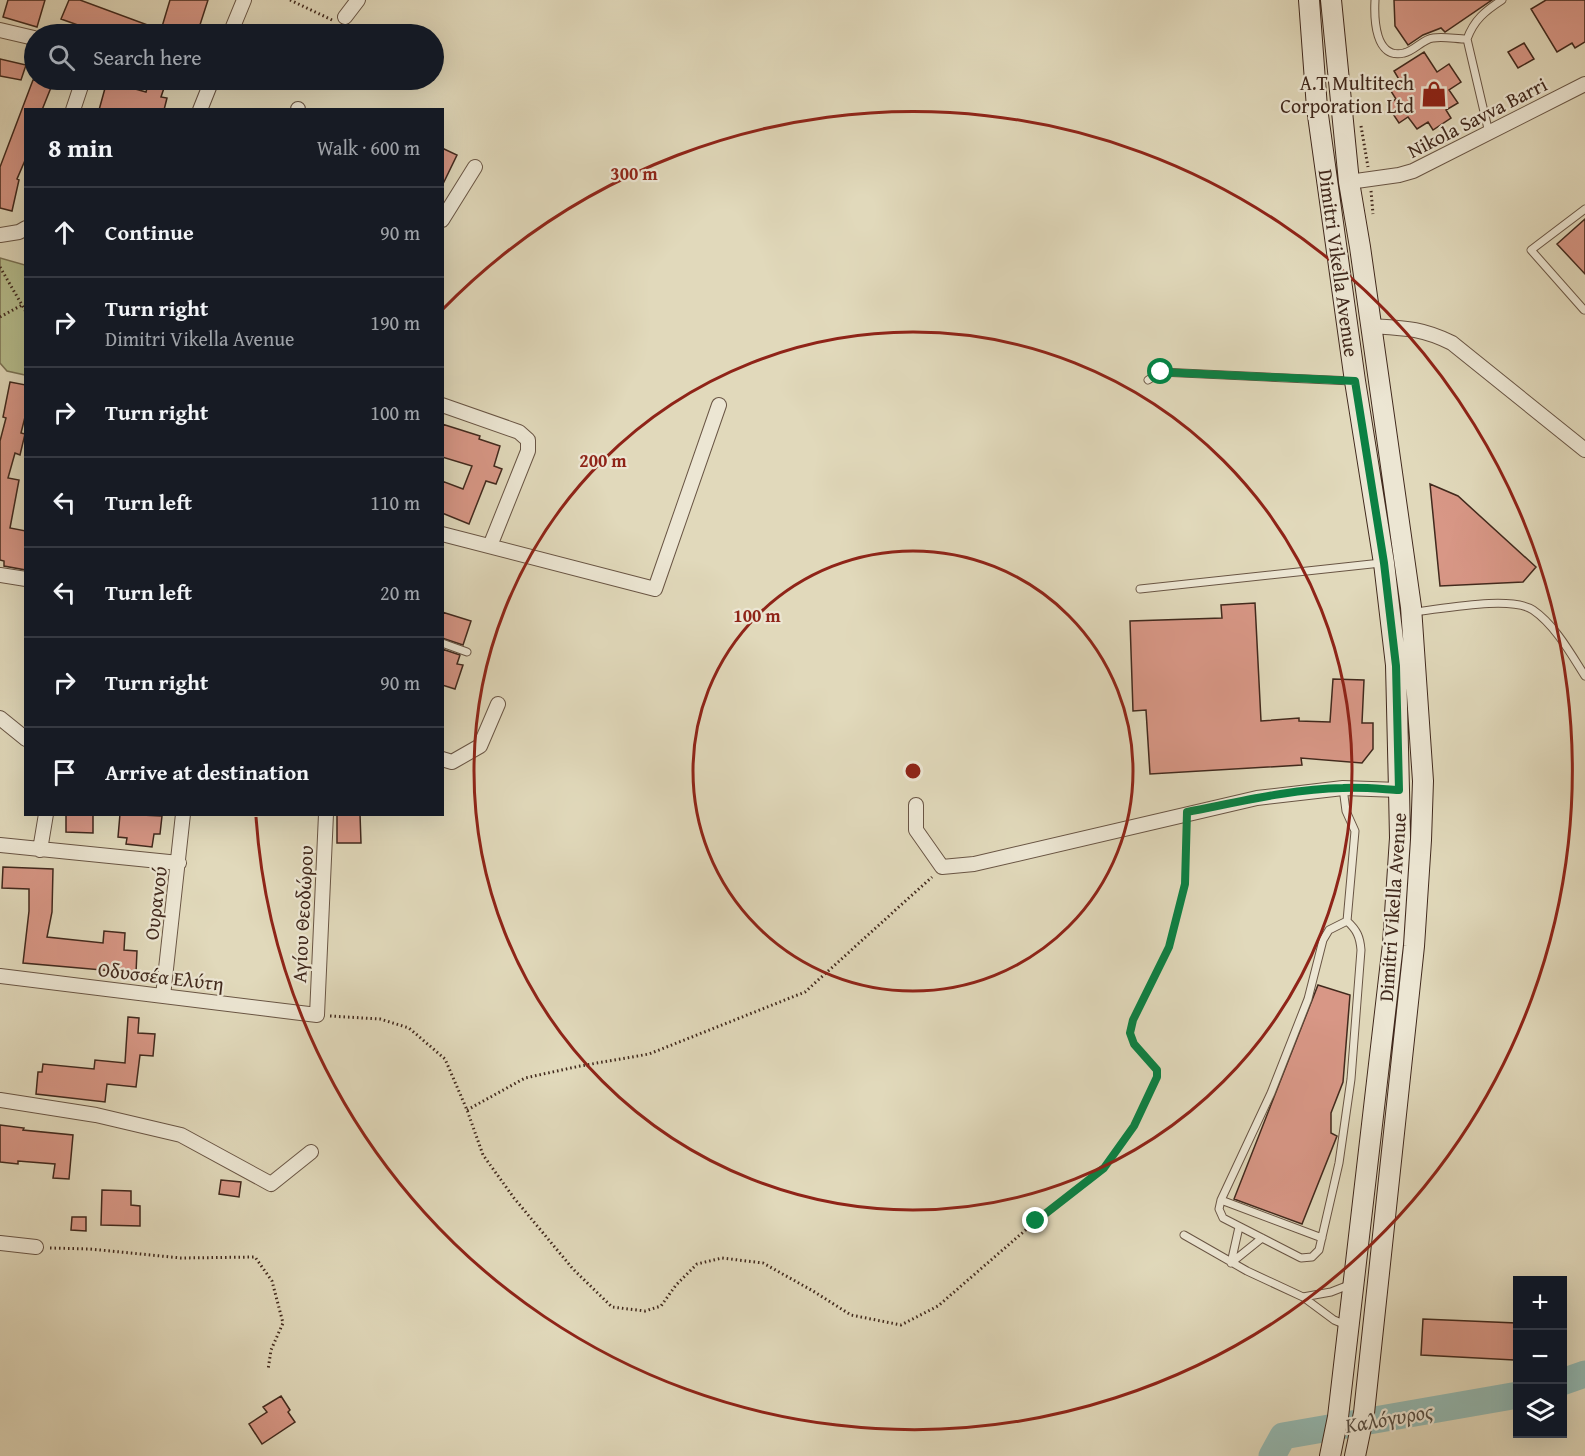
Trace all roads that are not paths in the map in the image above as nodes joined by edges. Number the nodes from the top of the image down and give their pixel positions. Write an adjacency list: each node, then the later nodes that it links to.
1 (244, 0): 8 (street)
2 (358, 0): 7 (street)
3 (1309, 0): 27 (main road, Dimitri Vikella Avenue)
4 (1331, 0): 19 (main road, Dimitri Vikella Avenue)
5 (1375, 0): 11 (lane)
6 (1502, 0): 11 (lane)
7 (345, 17)
8 (234, 24)
9 (0, 30): 10 (street)
10 (24, 36)
11 (1467, 39): 17 (lane)
12 (1585, 84): 17 (street, Nikola Savva Barri)
13 (79, 90): 15 (street)
14 (208, 90): 16 (street)
15 (74, 108)
16 (201, 108)
17 (1489, 133): 19 (street, Nikola Savva Barri)
18 (475, 167): 21 (street)
19 (1349, 182): 25 (main road, Dimitri Vikella Avenue)
20 (1585, 209): 24 (lane)
21 (444, 217)
22 (24, 229): 23 (street)
23 (0, 235)
24 (1584, 310)
25 (1371, 326): 30 (street); 37 (main road, Dimitri Vikella Avenue)
26 (1148, 380): 27 (lane)
27 (1355, 381): 33 (main road, Dimitri Vikella Avenue)
28 (719, 405): 32 (street)
29 (444, 406): 32 (street)
30 (1585, 450)
31 (444, 534): 32 (street)
32 (490, 546)
33 (1384, 563): 36 (lane); 46 (main road, Dimitri Vikella Avenue)
34 (0, 575): 35 (street)
35 (24, 579)
36 (1140, 589)
37 (1412, 612): 40 (lane); 72 (main road, Dimitri Vikella Avenue)
38 (444, 644): 39 (lane)
39 (467, 652)
40 (1585, 676)
41 (498, 704): 44 (street)
42 (0, 718): 43 (street)
43 (24, 738)
44 (444, 760)
45 (1343, 788): 46 (street); 47 (street); 54 (lane)
46 (1399, 790): 68 (main road, Dimitri Vikella Avenue)
47 (916, 805)
48 (46, 816): 52 (street)
49 (183, 816): 53 (street, Ουρανού)
50 (326, 816): 57 (street, Αγίου Θεοδώρου)
51 (0, 845): 52 (street)
52 (40, 850): 53 (street)
53 (180, 863): 56 (street, Ουρανού)
54 (1347, 921): 60 (lane); 64 (lane)
55 (0, 976): 56 (street, Οδυσσέα Ελύτη)
56 (163, 996): 57 (street, Οδυσσέα Ελύτη)
57 (317, 1015)
58 (0, 1100): 59 (street)
59 (311, 1152)
60 (1221, 1200): 61 (lane); 64 (lane)
61 (1239, 1227): 63 (lane); 67 (lane)
62 (1184, 1235): 67 (lane)
63 (1262, 1238): 64 (lane); 67 (lane)
64 (1322, 1238)
65 (0, 1244): 66 (street)
66 (36, 1247)
67 (1231, 1263): 69 (lane)
68 (1353, 1283): 69 (lane); 70 (main road, Dimitri Vikella Avenue)
69 (1303, 1297): 70 (lane)
70 (1348, 1326): 71 (main road, Dimitri Vikella Avenue)
71 (1330, 1456)
72 (1355, 1456)

